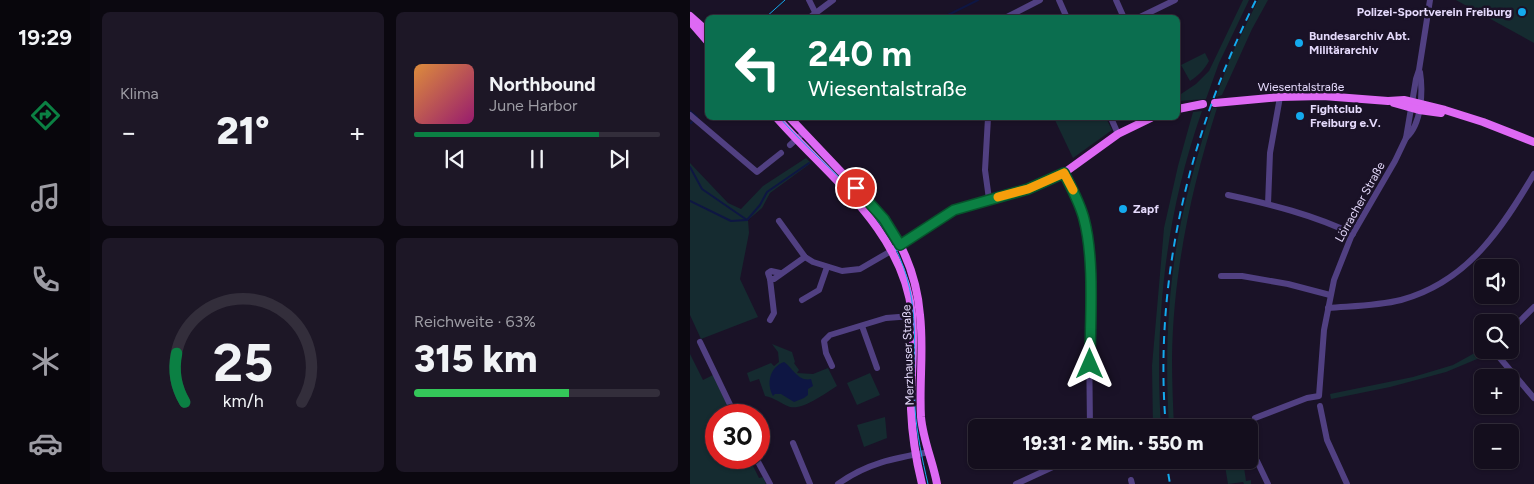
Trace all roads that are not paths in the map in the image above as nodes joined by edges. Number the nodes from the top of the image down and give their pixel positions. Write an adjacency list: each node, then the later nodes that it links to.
1 (809, 0): 8 (street)
2 (832, 0): 8 (street)
3 (1040, 0): 10 (street)
4 (1059, 0): 11 (street)
5 (1116, 0): 12 (street)
6 (1175, 0): 13 (street)
7 (1430, 0): 21 (street, Lörracher Straße)
8 (815, 12): 9 (street)
9 (812, 15)
10 (1011, 15)
11 (1066, 15)
12 (1123, 15)
13 (1144, 15)
14 (690, 16): 16 (main road)
15 (690, 22): 17 (main road)
16 (705, 29)
17 (705, 39)
18 (1280, 97): 19 (main road, Wiesentalstraße); 21 (main road, Wiesentalstraße); 40 (street)
19 (1215, 103)
20 (1203, 104): 22 (main road)
21 (1415, 106): 33 (main road, Wiesentalstraße); 42 (street, Lörracher Straße)
22 (1180, 109)
23 (690, 115): 35 (street)
24 (778, 120): 31 (main road, Merzhauser Straße)
25 (792, 120): 29 (main road, Merzhauser Straße)
26 (988, 120): 39 (street)
27 (1112, 120): 30 (street)
28 (1147, 120): 30 (main road)
29 (797, 124): 31 (main road); 32 (main road, Merzhauser Straße)
30 (1118, 134): 36 (main road)
31 (798, 138): 32 (main road); 34 (street); 43 (main road, Merzhauser Straße)
32 (812, 140): 43 (main road, Merzhauser Straße)
33 (1534, 142)
34 (790, 145)
35 (781, 153)
36 (1064, 173): 39 (main road); 63 (street)
37 (1534, 174): 50 (street)
38 (1228, 195): 40 (street)
39 (989, 199): 43 (main road)
40 (1268, 204): 42 (street)
41 (779, 221): 44 (street)
42 (1353, 234): 47 (street, Lörracher Straße)
43 (896, 247): 45 (street); 51 (main road, Merzhauser Straße); 65 (main road, Merzhauser Straße)
44 (805, 257): 45 (street); 52 (street)
45 (827, 267): 48 (street)
46 (1221, 276): 47 (street)
47 (1330, 295): 50 (street, Lörracher Straße)
48 (802, 300)
49 (1534, 307): 53 (street)
50 (1328, 308): 62 (street, Lörracher Straße)
51 (912, 316): 54 (street, Merzhauser Straße); 66 (main road, Merzhauser Straße)
52 (770, 320)
53 (1519, 322)
54 (862, 326): 57 (street, Merzhauser Straße); 58 (street)
55 (700, 342): 60 (street)
56 (1501, 359): 59 (street)
57 (832, 366)
58 (877, 368)
59 (1534, 398)
60 (730, 404)
61 (1320, 406): 77 (street)
62 (1255, 418)
63 (1090, 419)
64 (793, 443): 71 (street)
65 (929, 452): 66 (street); 74 (main road, Merzhauser Straße)
66 (916, 454): 72 (street); 73 (main road, Merzhauser Straße)
67 (1258, 463): 76 (street)
68 (762, 469): 70 (street)
69 (1048, 469): 75 (street)
70 (770, 484)
71 (810, 484)
72 (838, 484)
73 (922, 484)
74 (937, 484)
75 (1016, 484)
76 (1268, 484)
77 (1347, 484)

